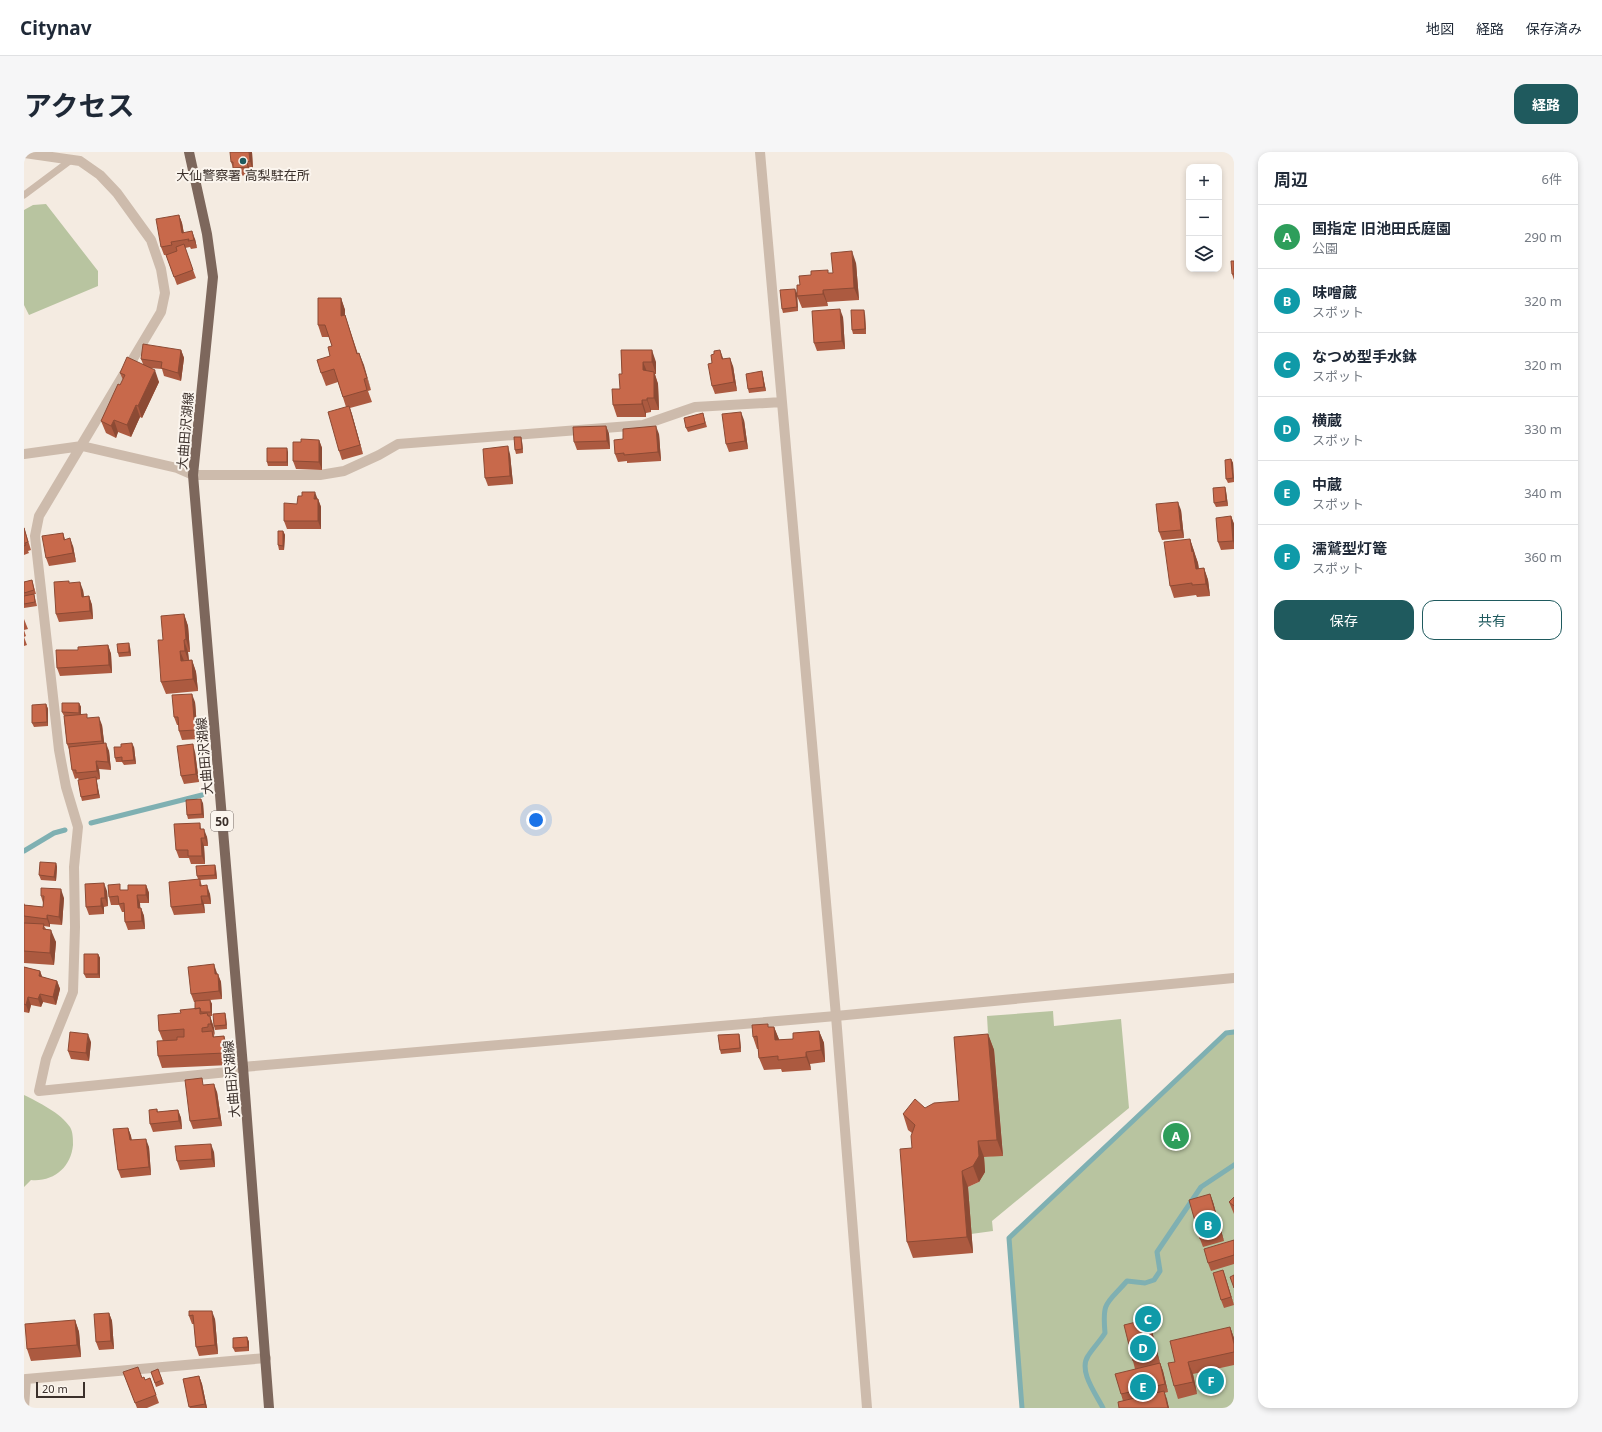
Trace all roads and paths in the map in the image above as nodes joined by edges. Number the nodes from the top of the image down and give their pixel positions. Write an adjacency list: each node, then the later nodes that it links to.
1 (189, 152): 9 (main road, 大曲田沢湖線 / 50)
2 (760, 152): 6 (street)
3 (24, 153): 4 (street)
4 (71, 160): 5 (lane); 7 (street)
5 (24, 195)
6 (782, 402): 9 (street); 11 (street)
7 (82, 446): 8 (street); 9 (street); 12 (street)
8 (24, 454)
9 (193, 475): 12 (main road, 大曲田沢湖線 / 50)
10 (1234, 978): 11 (street)
11 (836, 1016): 12 (street); 16 (street)
12 (243, 1067): 13 (main road, 大曲田沢湖線 / 50)
13 (266, 1358): 14 (street); 15 (main road, 大曲田沢湖線 / 50)
14 (24, 1408)
15 (269, 1408)
16 (867, 1408)

